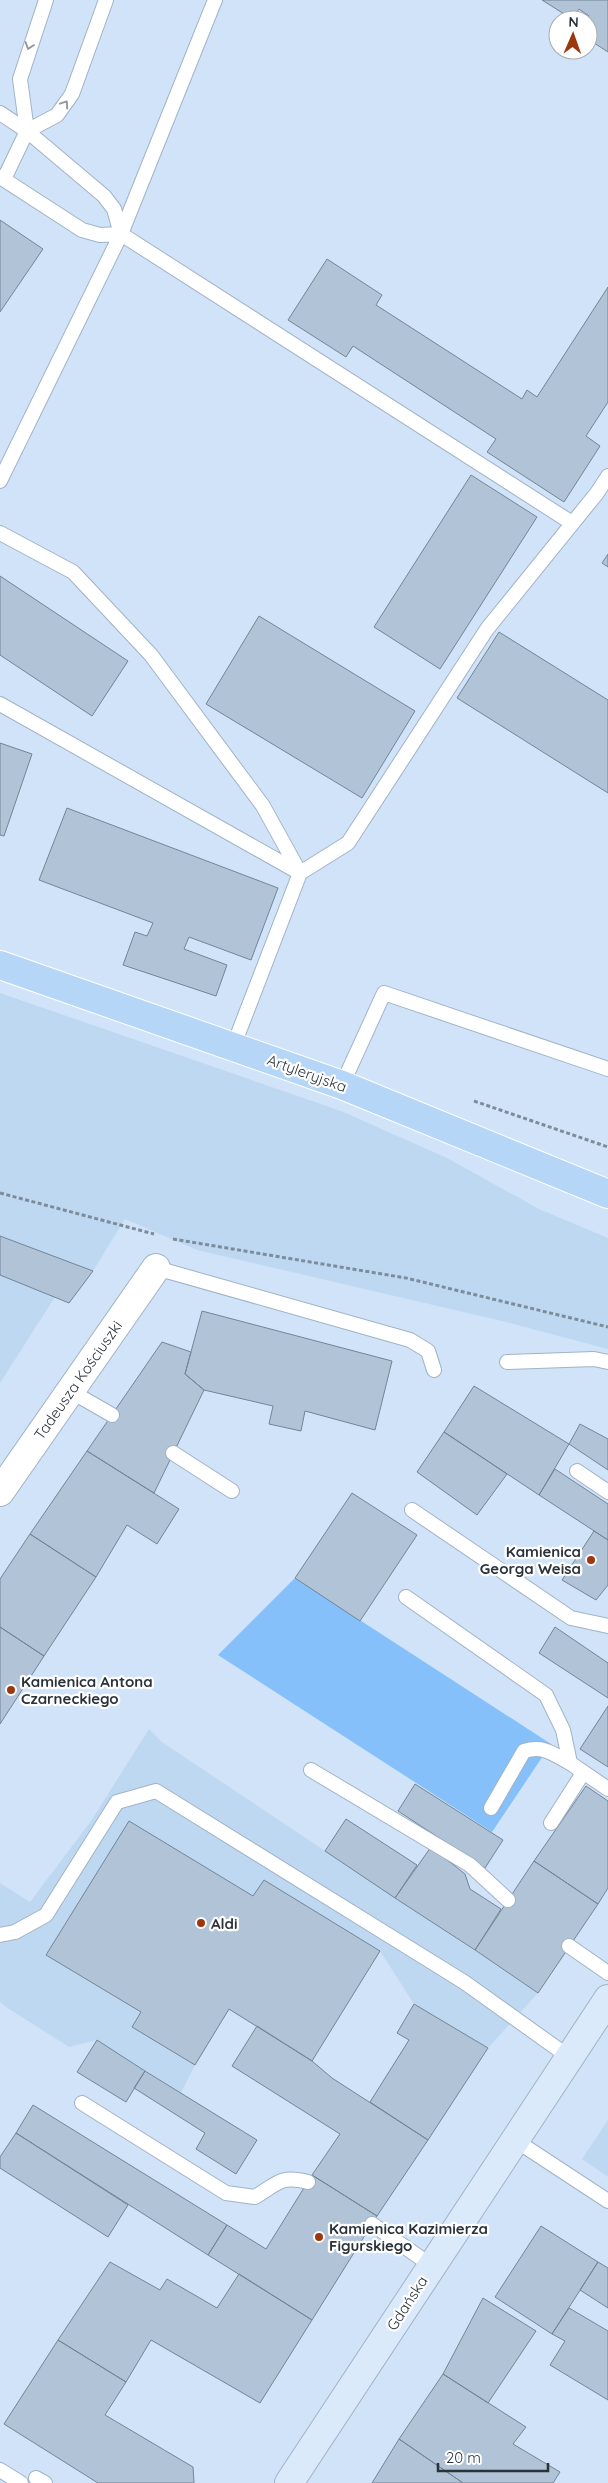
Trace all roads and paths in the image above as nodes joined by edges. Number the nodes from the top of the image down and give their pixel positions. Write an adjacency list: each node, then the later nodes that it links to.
1 (46, 0): 5 (lane, one-way to 5)
2 (106, 0): 5 (lane, one-way to 2)
3 (215, 0): 7 (lane)
4 (0, 113): 5 (lane)
5 (26, 131): 6 (lane); 7 (lane)
6 (2, 178): 7 (lane)
7 (121, 234): 9 (lane); 10 (lane)
8 (608, 476): 10 (lane)
9 (0, 481)
10 (572, 523): 13 (lane)
11 (0, 533): 13 (lane)
12 (0, 704): 13 (lane)
13 (300, 873): 15 (lane)
14 (0, 965): 15 (main road, Artyleryjska)
15 (233, 1047): 17 (main road, Artyleryjska)
16 (608, 1068): 17 (lane)
17 (342, 1085): 19 (main road, Artyleryjska)
18 (0, 1193): 20 (path)
19 (608, 1194)
20 (169, 1238): 21 (path); 22 (path)
21 (156, 1268): 25 (lane); 26 (street, Tadeusza Kościuszki)
22 (608, 1327)
23 (507, 1362): 24 (lane)
24 (608, 1362)
25 (434, 1370)
26 (72, 1392): 27 (lane); 31 (street, Tadeusza Kościuszki)
27 (112, 1415)
28 (173, 1453): 30 (lane)
29 (577, 1471): 32 (lane)
30 (232, 1491)
31 (0, 1492)
32 (608, 1492)
33 (412, 1510): 35 (lane)
34 (406, 1597): 36 (lane)
35 (608, 1626)
36 (570, 1763): 38 (lane); 40 (lane)
37 (312, 1770): 42 (lane)
38 (584, 1773): 39 (lane); 41 (lane)
39 (608, 1790)
40 (490, 1808)
41 (551, 1823)
42 (508, 1900)
43 (0, 1935): 47 (lane)
44 (569, 1946): 45 (lane)
45 (608, 1973)
46 (608, 1999): 47 (street, Gdańska)
47 (569, 2057): 49 (street, Gdańska)
48 (82, 2103): 50 (lane)
49 (515, 2140): 51 (lane); 53 (street, Gdańska)
50 (308, 2182)
51 (608, 2201)
52 (372, 2224): 53 (lane)
53 (432, 2266): 56 (street, Gdańska)
54 (0, 2470): 55 (lane)
55 (21, 2483)
56 (289, 2483)

